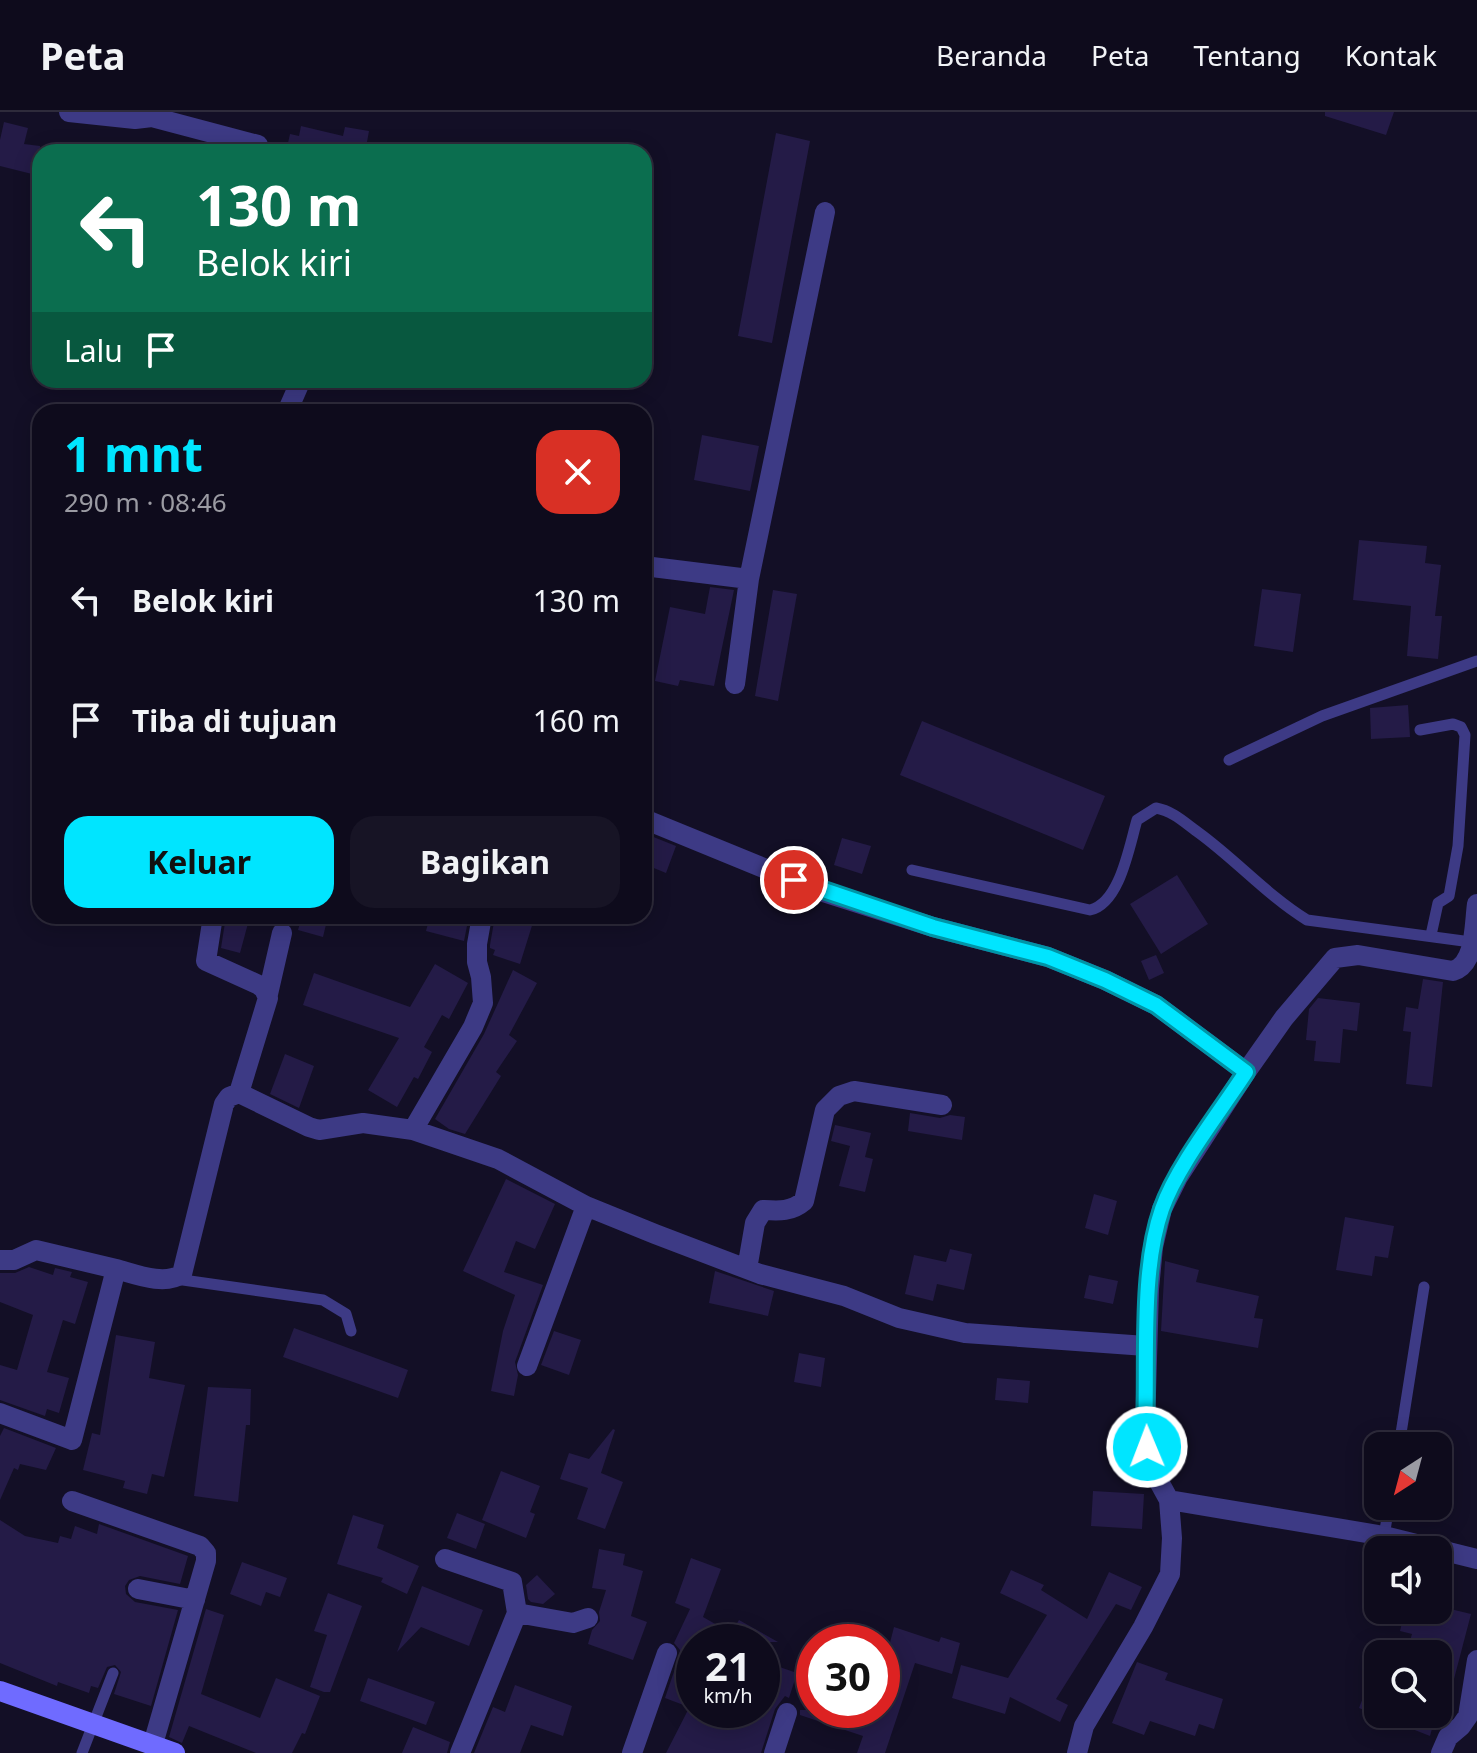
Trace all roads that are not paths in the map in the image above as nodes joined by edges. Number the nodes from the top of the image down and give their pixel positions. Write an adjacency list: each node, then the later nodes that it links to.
1 (69, 112): 2 (street)
2 (152, 114): 3 (street)
3 (255, 144)
4 (825, 212): 6 (street)
5 (652, 567): 6 (street)
6 (749, 579): 8 (street)
7 (1477, 661): 10 (lane)
8 (735, 684)
9 (1420, 730): 17 (lane)
10 (1229, 760)
11 (652, 822): 20 (street)
12 (912, 870): 17 (lane)
13 (1477, 904): 18 (street)
14 (212, 924): 19 (street)
15 (481, 924): 23 (street)
16 (282, 933): 19 (street)
17 (1431, 935): 18 (lane)
18 (1471, 942): 20 (street)
19 (268, 994): 21 (street)
20 (1246, 1072): 31 (street)
21 (239, 1093): 23 (street); 28 (street)
22 (942, 1105): 27 (street)
23 (413, 1130): 24 (street)
24 (586, 1206): 27 (street); 32 (street)
25 (0, 1260): 26 (street)
26 (116, 1269): 28 (street); 33 (street)
27 (747, 1269): 31 (street)
28 (175, 1279): 30 (lane)
29 (1424, 1287): 34 (lane)
30 (351, 1331)
31 (1146, 1346): 35 (street)
32 (527, 1366)
33 (0, 1413)
34 (1401, 1432)
35 (1169, 1500): 38 (street); 58 (street)
36 (72, 1501): 43 (street)
37 (1387, 1520): 38 (lane)
38 (1384, 1536)
39 (1452, 1553): 41 (street)
40 (445, 1559): 44 (street)
41 (1477, 1559)
42 (138, 1589): 43 (street)
43 (195, 1600): 52 (street)
44 (517, 1613): 45 (street); 55 (street)
45 (588, 1618)
46 (667, 1653): 56 (street)
47 (1477, 1660): 59 (street)
48 (113, 1673): 51 (lane)
49 (0, 1691): 51 (street)
50 (787, 1713): 57 (street)
51 (94, 1724): 52 (street); 53 (lane)
52 (153, 1744): 54 (street)
53 (82, 1753)
54 (175, 1753)
55 (460, 1753)
56 (632, 1753)
57 (774, 1753)
58 (1077, 1753)
59 (1441, 1753)

